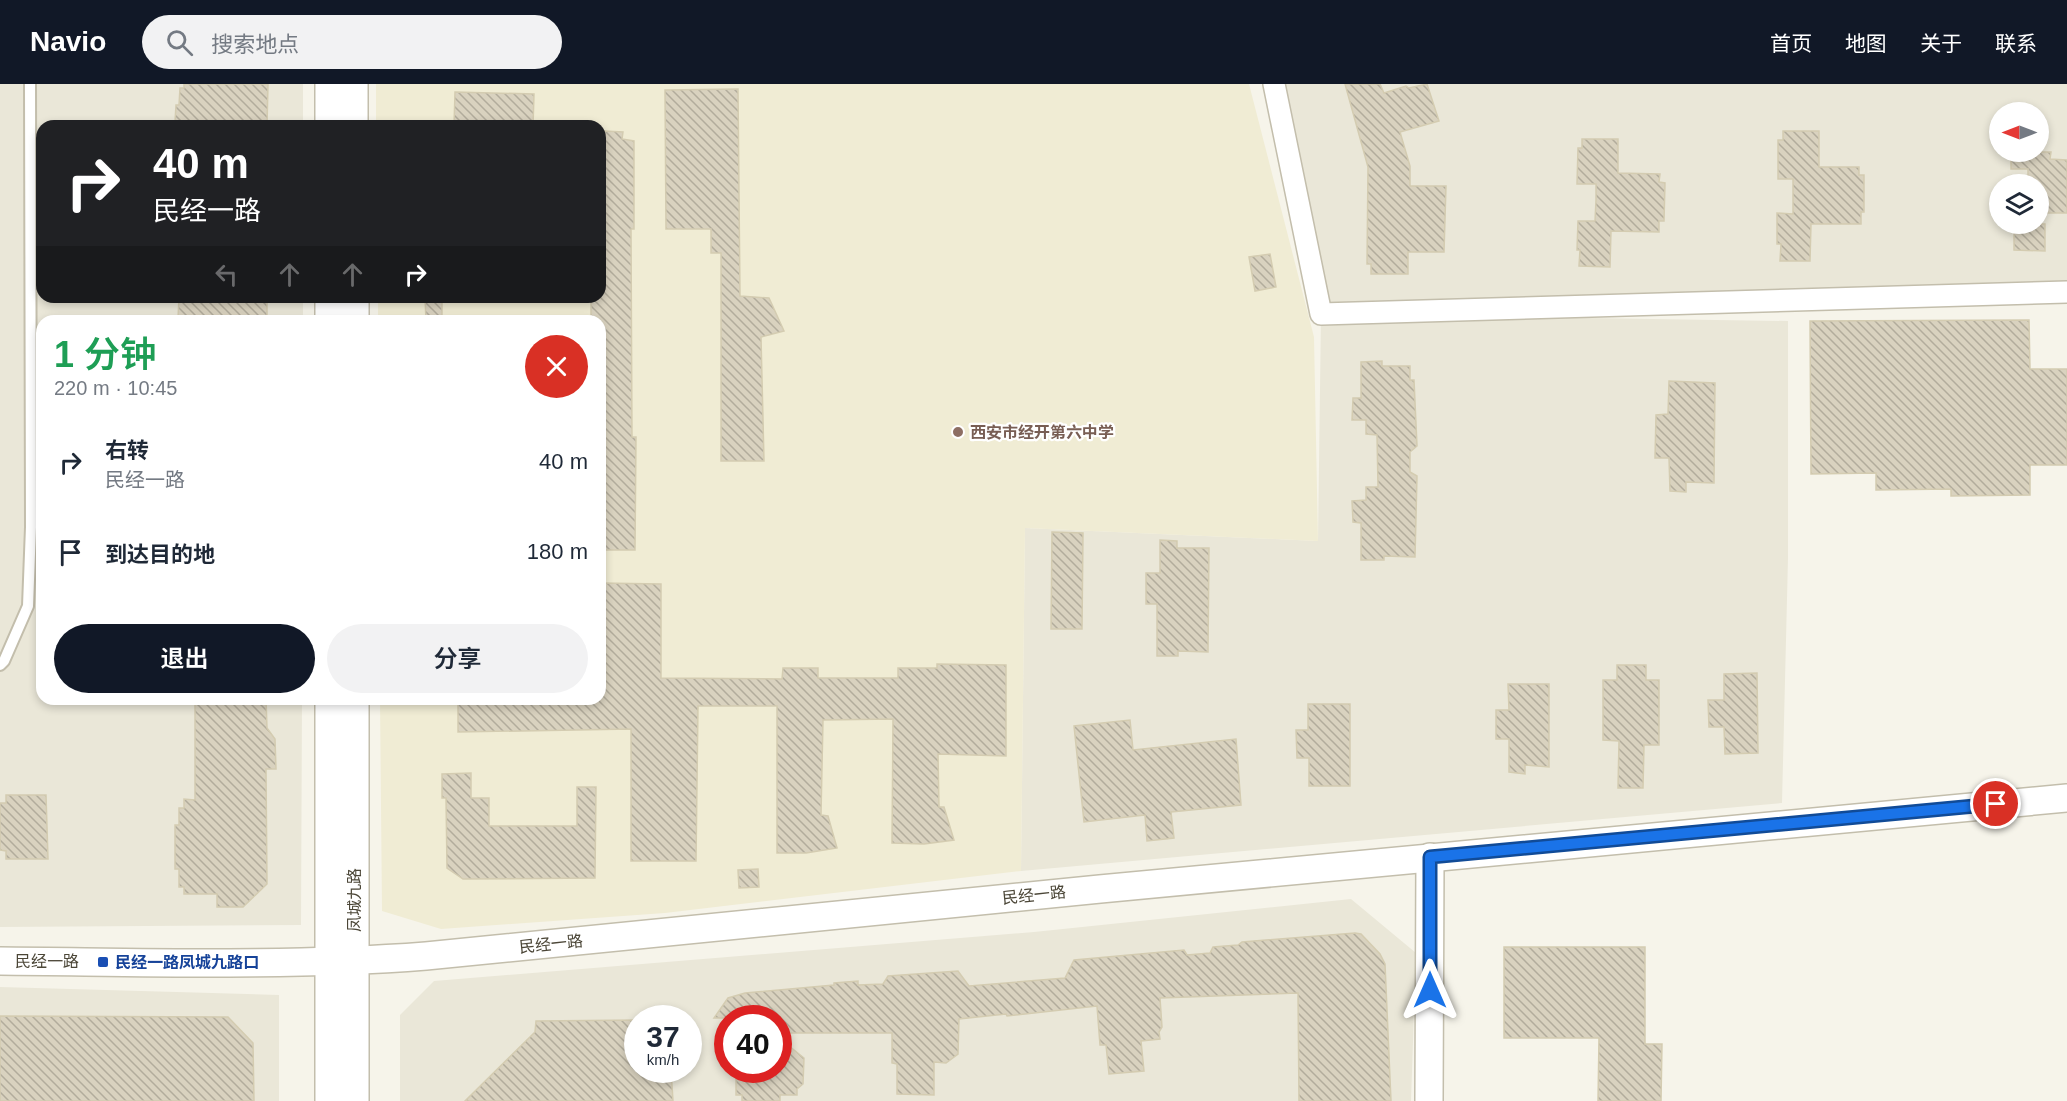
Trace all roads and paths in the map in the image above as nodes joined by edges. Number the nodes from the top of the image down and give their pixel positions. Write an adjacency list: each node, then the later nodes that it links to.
1 (30, 84): 8 (lane)
2 (328, 84): 5 (street)
3 (354, 84): 6 (street)
4 (1274, 84): 7 (street)
5 (329, 120)
6 (354, 120)
7 (2067, 292)
8 (0, 664)
9 (329, 705): 14 (street, 凤城九路)
10 (355, 705): 14 (street, 凤城九路)
11 (2067, 798): 12 (street, 民经一路)
12 (1430, 857): 14 (street, 民经一路); 17 (street)
13 (0, 961): 14 (street, 民经一路)
14 (342, 962): 15 (street, 凤城九路); 16 (street, 凤城九路)
15 (330, 1101)
16 (355, 1101)
17 (1429, 1101)

